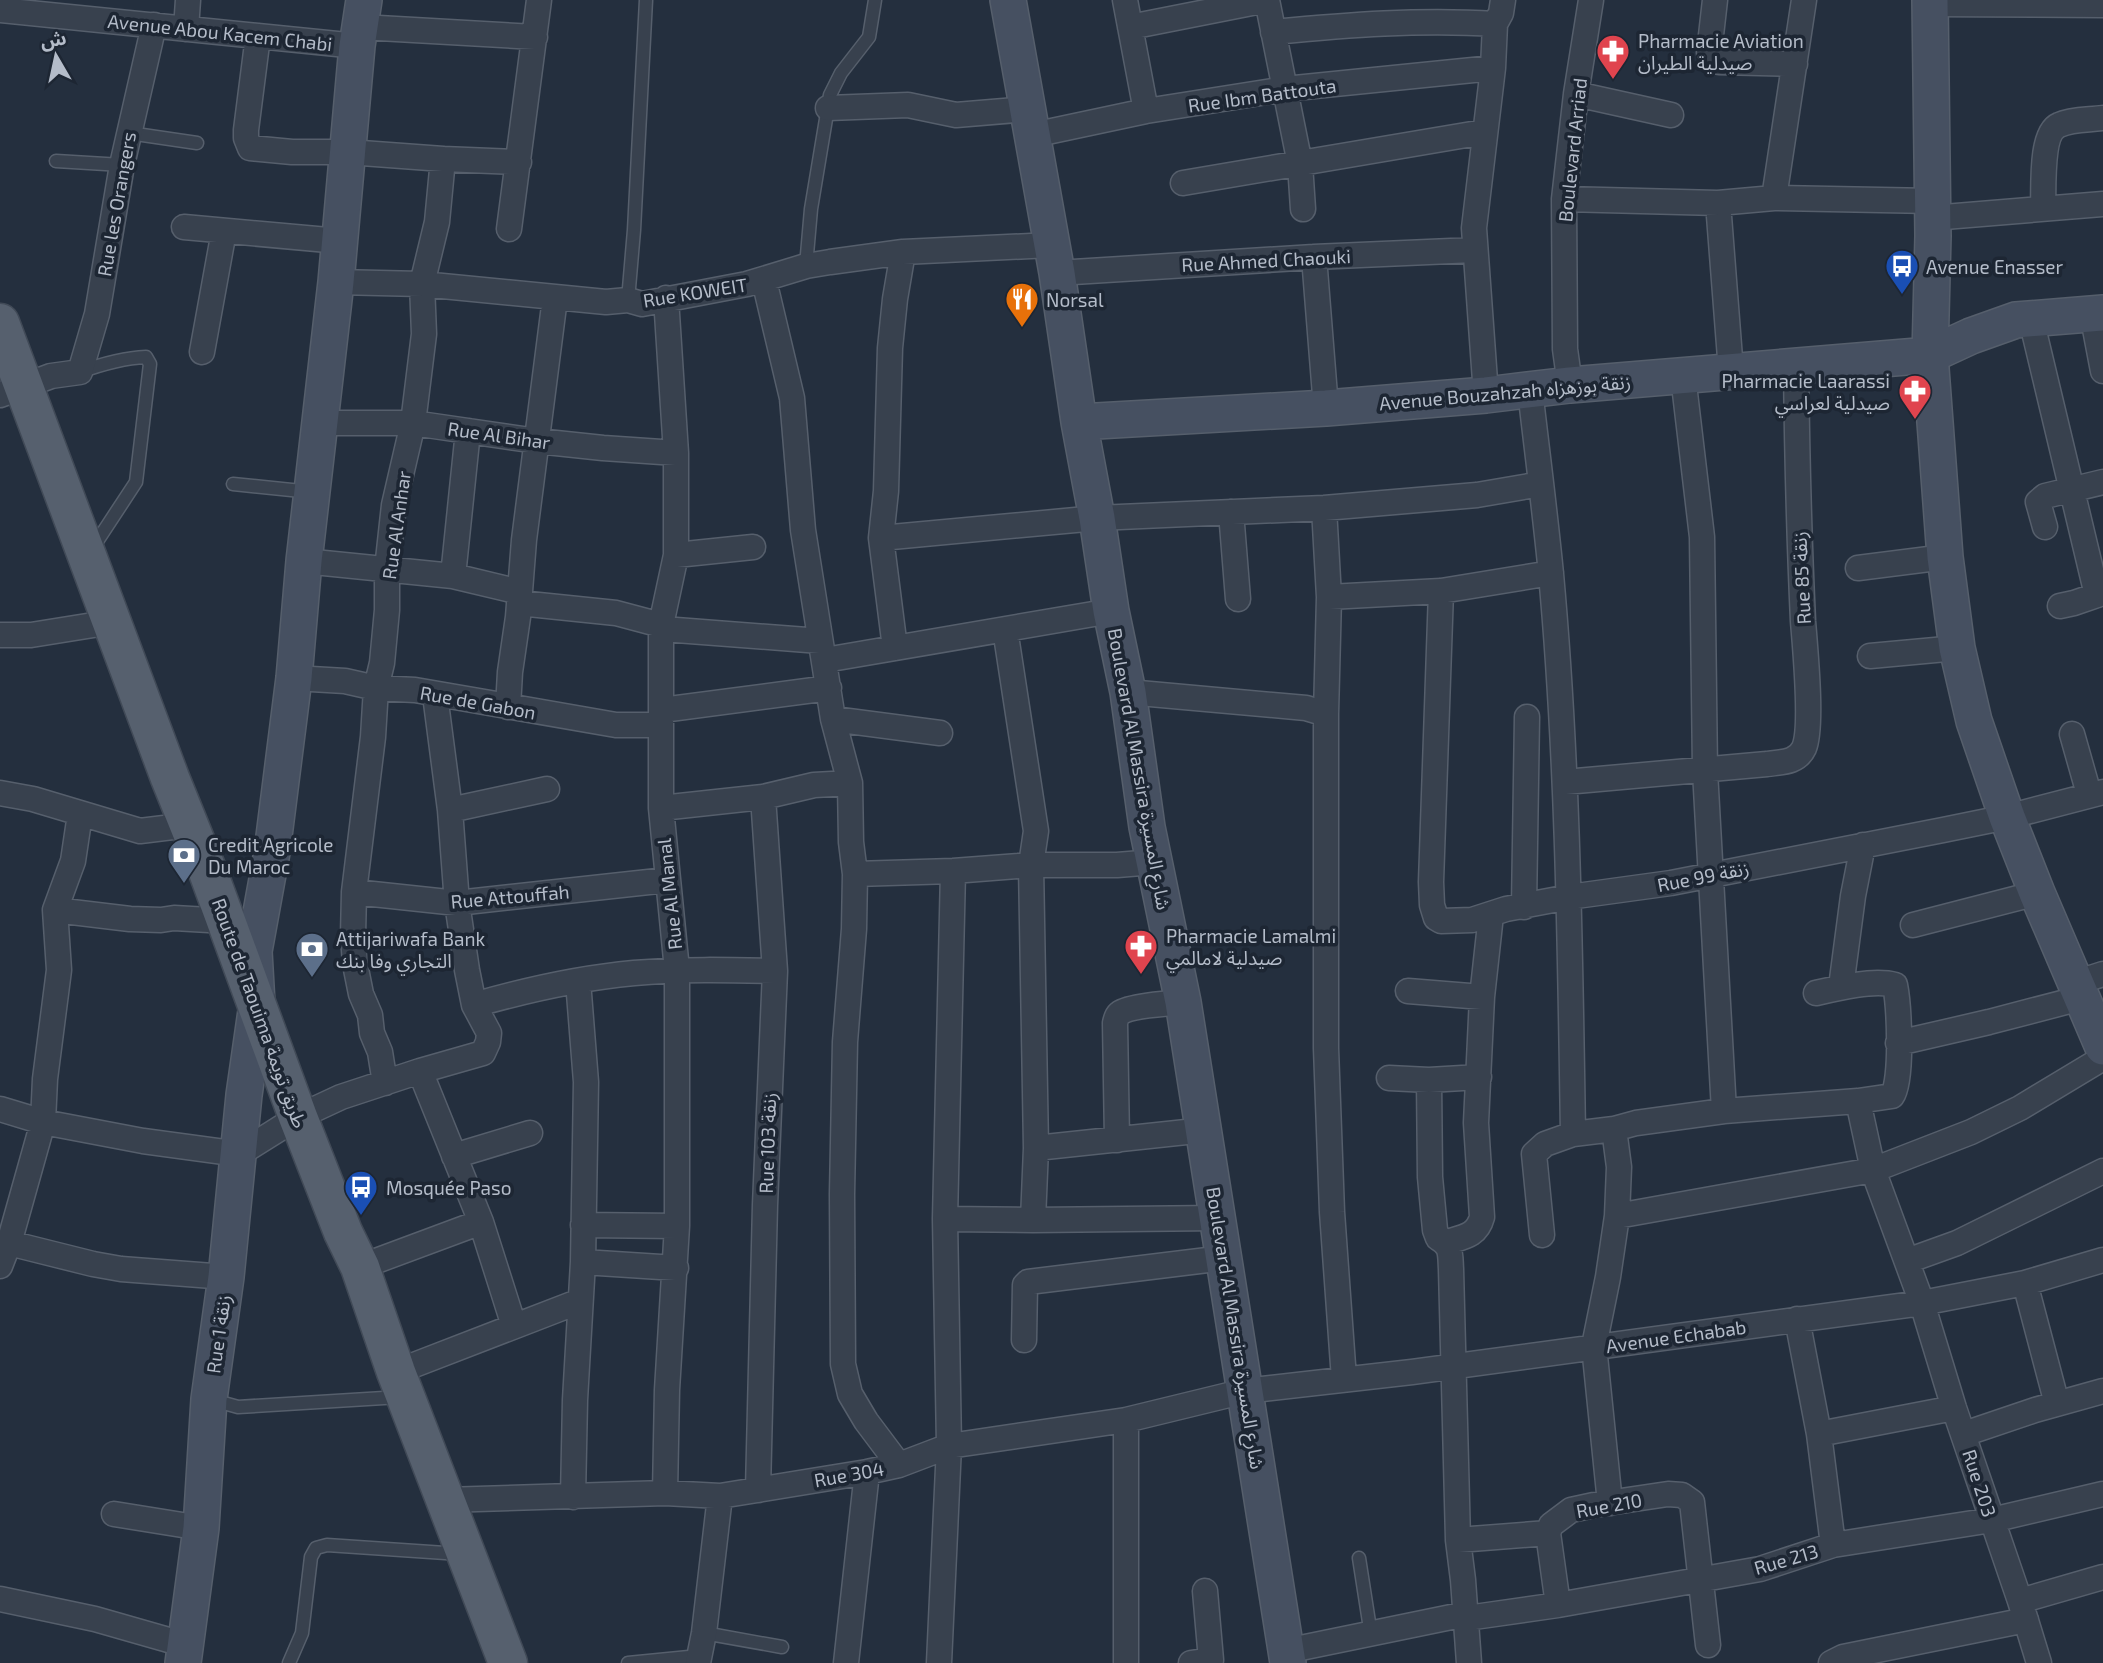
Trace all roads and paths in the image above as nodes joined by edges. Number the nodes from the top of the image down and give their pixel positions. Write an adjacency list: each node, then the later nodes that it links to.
1 (188, 0): 21 (street)
2 (539, 0): 24 (street)
3 (646, 0): 65 (lane)
4 (875, 0): 29 (lane)
5 (1008, 0): 33 (street, Boulevard Al Massira شارع المسيرة)
6 (1125, 0): 20 (street)
7 (1267, 0): 20 (street); 22 (street)
8 (1503, 0): 18 (street)
9 (1588, 0): 28 (street, Boulevard Arriad)
10 (1715, 0): 25 (street)
11 (1804, 0): 25 (street)
12 (1930, 2): 13 (street); 50 (street)
13 (2043, 2): 14 (street)
14 (2103, 5)
15 (0, 10): 19 (street, Avenue Abou Kacem Chabi)
16 (1409, 11): 18 (street); 22 (street)
17 (361, 24): 23 (street, Avenue Abou Kacem Chabi); 24 (street, Avenue Abou Kacem Chabi); 37 (street, Rue 1 زنقة)
18 (1495, 24): 26 (street)
19 (154, 25): 21 (street, Avenue Abou Kacem Chabi); 35 (street, Rue les Orangers)
20 (1130, 27): 30 (street)
21 (186, 29): 23 (street, Avenue Abou Kacem Chabi)
22 (1273, 32): 27 (street)
23 (258, 36): 37 (street)
24 (535, 37): 40 (street)
25 (1795, 64): 44 (street)
26 (1493, 68): 27 (street, Rue Ibm Battouta); 34 (street)
27 (1285, 89): 30 (street, Rue Ibm Battouta); 41 (street)
28 (1576, 94): 31 (street); 45 (street, Boulevard Arriad)
29 (828, 108): 33 (street, Rue Ibm Battouta); 59 (lane)
30 (1146, 111): 33 (street, Rue Ibm Battouta)
31 (1671, 116)
32 (2103, 118): 48 (street)
33 (1030, 122): 58 (street, Boulevard Al Massira شارع المسيرة)
34 (1484, 132): 41 (street); 55 (street)
35 (129, 133): 36 (lane); 42 (street, Rue les Orangers)
36 (197, 143)
37 (348, 152): 38 (street); 54 (street, Rue 1 زنقة)
38 (443, 159): 40 (street); 62 (street, Rue Al Anhar)
39 (56, 161): 42 (lane)
40 (519, 162): 52 (street)
41 (1300, 164): 43 (street); 49 (street)
42 (122, 165): 74 (street, Rue les Orangers)
43 (1183, 183)
44 (1774, 198): 46 (street); 50 (street)
45 (1564, 199): 46 (street); 76 (street, Boulevard Arriad)
46 (1718, 203): 72 (street)
47 (2103, 204): 48 (street)
48 (2043, 208): 50 (street)
49 (1303, 209)
50 (1932, 209): 70 (street)
51 (184, 227): 53 (street)
52 (509, 229)
53 (224, 231): 54 (street); 69 (street)
54 (338, 241): 61 (street, Rue 1 زنقة)
55 (1475, 250): 57 (street, Rue Ahmed Chaouki); 78 (street)
56 (902, 252): 58 (street, Rue KOWEIT); 59 (street, Rue KOWEIT); 96 (street)
57 (1314, 257): 58 (street, Rue Ahmed Chaouki); 80 (street)
58 (1054, 259): 81 (street, Boulevard Al Massira شارع المسيرة)
59 (806, 266): 60 (street, Rue KOWEIT)
60 (764, 280): 64 (street, Rue KOWEIT); 119 (street)
61 (336, 282): 62 (street, Rue KOWEIT); 82 (street, Rue 1 زنقة)
62 (422, 284): 63 (street, Rue KOWEIT); 83 (street, Rue Al Anhar)
63 (555, 298): 65 (street, Rue KOWEIT); 85 (street)
64 (666, 298): 65 (street, Rue KOWEIT); 86 (street, Rue Al Manal)
65 (628, 300)
66 (2098, 313): 67 (street); 73 (street)
67 (2031, 319): 70 (street); 90 (street)
68 (0, 323): 79 (main road, Route de Taouima طريق تويمة)
69 (202, 352)
70 (1930, 355): 71 (street, Avenue Bouzahzah زنقة بوزهزاه); 100 (street)
71 (1796, 366): 72 (street, Avenue Bouzahzah زنقة بوزهزاه); 133 (street, Rue 85 زنقة)
72 (1731, 371): 75 (street, Avenue Bouzahzah زنقة بوزهزاه)
73 (2103, 371)
74 (74, 372): 79 (street); 99 (lane)
75 (1683, 376): 76 (street, Avenue Bouzahzah زنقة بوزهزاه); 133 (street)
76 (1570, 385): 77 (street, Avenue Bouzahzah زنقة بوزهزاه)
77 (1530, 390): 78 (street, Avenue Bouzahzah زنقة بوزهزاه); 89 (street)
78 (1486, 395): 80 (street, Avenue Bouzahzah زنقة بوزهزاه)
79 (7, 397): 99 (main road, Route de Taouima طريق تويمة)
80 (1326, 408): 81 (street, Avenue Bouzahzah زنقة بوزهزاه)
81 (1079, 422): 94 (street, Boulevard Al Massira شارع المسيرة)
82 (321, 423): 83 (street, Rue Al Bihar); 91 (street, Rue 1 زنقة)
83 (413, 423): 84 (street, Rue Al Bihar); 103 (street, Rue Al Anhar)
84 (468, 431): 85 (street, Rue Al Bihar); 105 (street)
85 (537, 441): 86 (street, Rue Al Bihar); 108 (street)
86 (676, 453): 98 (street, Rue Al Manal)
87 (2103, 482): 90 (street)
88 (233, 484): 91 (lane)
89 (1541, 484): 92 (street); 104 (street)
90 (2071, 489): 95 (street); 107 (street)
91 (311, 492): 101 (street, Rue 1 زنقة)
92 (1324, 509): 93 (street); 109 (street)
93 (1231, 512): 94 (street); 110 (street)
94 (1097, 518): 96 (street); 112 (street, Boulevard Al Massira شارع المسيرة)
95 (2045, 527)
96 (881, 538): 117 (street)
97 (753, 547): 98 (street)
98 (677, 555): 114 (street, Rue Al Manal)
99 (88, 556): 113 (main road, Route de Taouima طريق تويمة)
100 (1945, 557): 102 (street); 118 (street)
101 (304, 561): 103 (street); 121 (street, Rue 1 زنقة)
102 (1858, 568)
103 (387, 569): 105 (street); 122 (street, Rue Al Anhar)
104 (1551, 573): 106 (street); 134 (street)
105 (453, 576): 108 (street)
106 (1441, 591): 109 (street); 158 (street, Rue 99 زنقة)
107 (2100, 594): 111 (street)
108 (519, 597): 114 (street); 126 (street)
109 (1329, 597): 127 (street)
110 (1238, 599)
111 (2060, 606)
112 (1111, 611): 115 (street); 124 (street, Boulevard Al Massira شارع المسيرة)
113 (112, 622): 116 (street); 144 (main road, Route de Taouima طريق تويمة)
114 (662, 627): 119 (street); 129 (street, Rue Al Manal)
115 (1005, 629): 117 (street); 147 (street)
116 (0, 635)
117 (895, 648): 119 (street)
118 (1957, 648): 120 (street); 143 (street)
119 (822, 650): 123 (street)
120 (1870, 656)
121 (294, 678): 122 (street, Rue de Gabon); 170 (street, Rue 1 زنقة)
122 (376, 688): 125 (street, Rue de Gabon); 152 (street, Rue Al Anhar)
123 (828, 688): 129 (street, Rue de Gabon); 130 (street)
124 (1128, 692): 127 (street); 146 (street, Boulevard Al Massira شارع المسيرة)
125 (435, 695): 126 (street, Rue de Gabon); 141 (street)
126 (508, 707): 129 (street, Rue de Gabon)
127 (1326, 714): 221 (street)
128 (1527, 717): 156 (street)
129 (662, 718): 140 (street, Rue Al Manal)
130 (834, 719): 131 (street); 135 (street)
131 (940, 733)
132 (2072, 734): 138 (street)
133 (1705, 771): 134 (street, Rue 85 زنقة); 150 (street)
134 (1565, 782): 154 (street)
135 (850, 783): 139 (street); 149 (street)
136 (547, 789): 141 (street)
137 (0, 793): 142 (street)
138 (2096, 793): 143 (street, Rue 99 زنقة)
139 (763, 797): 140 (street); 162 (street, Rue 103 زنقة)
140 (661, 808): 151 (street, Rue Al Manal)
141 (450, 810): 155 (street)
142 (80, 814): 144 (street); 157 (street)
143 (2007, 817): 145 (street, Rue 99 زنقة); 153 (street)
144 (190, 825): 159 (main road, Route de Taouima طريق تويمة)
145 (1863, 845): 150 (street, Rue 99 زنقة); 165 (street)
146 (1154, 862): 147 (street); 169 (street, Boulevard Al Massira شارع المسيرة)
147 (1031, 864): 148 (street); 190 (street)
148 (953, 871): 149 (street); 197 (street)
149 (855, 874): 232 (street)
150 (1711, 874): 154 (street, Rue 99 زنقة); 182 (street)
151 (667, 880): 155 (street, Rue Attouffah); 161 (street, Rue Al Manal)
152 (354, 892): 155 (street, Rue Attouffah); 179 (street, Rue Al Anhar)
153 (2037, 893): 160 (street); 164 (street)
154 (1569, 897): 156 (street, Rue 99 زنقة); 188 (street)
155 (457, 904): 171 (street)
156 (1524, 906): 158 (street, Rue 99 زنقة)
157 (55, 910): 159 (street); 184 (street)
158 (1491, 915): 168 (street)
159 (226, 921): 170 (main road, Route de Taouima طريق تويمة)
160 (1913, 925)
161 (677, 970): 162 (street); 163 (street); 201 (street, Rue Al Manal)
162 (775, 971): 234 (street, Rue 103 زنقة)
163 (578, 981): 171 (street); 200 (street)
164 (2086, 985): 172 (street); 173 (street)
165 (1841, 987): 167 (street); 172 (street)
166 (1408, 991): 168 (street)
167 (1816, 993)
168 (1482, 998): 176 (street)
169 (1183, 1002): 186 (street, Boulevard Al Massira شارع المسيرة); 189 (street)
170 (257, 1004): 183 (main road, Route de Taouima طريق تويمة); 191 (street, Rue 1 زنقة)
171 (474, 1005): 175 (street)
172 (1898, 1043): 180 (street)
173 (2103, 1047)
174 (2103, 1058): 193 (street)
175 (420, 1071): 179 (street); 192 (street)
176 (1479, 1077): 178 (street); 203 (street)
177 (1389, 1078): 178 (street)
178 (1429, 1080): 203 (street)
179 (385, 1083): 183 (street)
180 (1858, 1101): 182 (street); 193 (street, Rue 203)
181 (0, 1109): 184 (street)
182 (1724, 1111): 185 (street)
183 (298, 1117): 191 (street); 210 (main road, Route de Taouima طريق تويمة)
184 (43, 1122): 191 (street); 204 (street)
185 (1614, 1129): 188 (street); 195 (street)
186 (1205, 1130): 189 (street); 196 (street, Boulevard Al Massira شارع المسيرة)
187 (530, 1133): 192 (street)
188 (1573, 1134): 202 (street)
189 (1117, 1140): 190 (street)
190 (1036, 1148): 198 (street)
191 (239, 1154): 212 (street, Rue 1 زنقة)
192 (454, 1156): 199 (street)
193 (1873, 1170): 195 (street); 207 (street, Rue 203)
194 (2103, 1171): 207 (street)
195 (1617, 1216): 219 (street)
196 (1218, 1218): 198 (street); 205 (street, Boulevard Al Massira شارع المسيرة)
197 (945, 1219): 198 (street); 231 (street)
198 (1033, 1220)
199 (481, 1222): 210 (street); 217 (street)
200 (583, 1224): 201 (street); 208 (street)
201 (677, 1226): 211 (street, Rue Al Manal)
202 (1542, 1235)
203 (1447, 1242): 220 (street)
204 (9, 1243): 209 (street); 212 (street)
205 (1224, 1258): 218 (street); 223 (street, Boulevard Al Massira شارع المسيرة)
206 (2103, 1260): 213 (street, Avenue Echabab)
207 (1907, 1261): 215 (street, Rue 203)
208 (583, 1262): 211 (street); 214 (street)
209 (0, 1266)
210 (360, 1268): 222 (main road, Route de Taouima طريق تويمة)
211 (676, 1268): 235 (street, Rue Al Manal)
212 (226, 1277): 225 (street, Rue 1 زنقة)
213 (2025, 1283): 215 (street, Avenue Echabab); 226 (street)
214 (580, 1301): 217 (street); 238 (street)
215 (1922, 1303): 216 (street, Avenue Echabab); 227 (street, Rue 203)
216 (1797, 1320): 219 (street, Avenue Echabab); 229 (street)
217 (514, 1326): 222 (street)
218 (1024, 1340)
219 (1594, 1346): 220 (street, Avenue Echabab); 240 (street)
220 (1453, 1366): 221 (street, Avenue Echabab); 245 (street)
221 (1344, 1379): 223 (street, Avenue Echabab)
222 (401, 1384): 225 (lane); 239 (main road, Route de Taouima طريق تويمة)
223 (1245, 1391): 228 (street, Rue 304); 261 (street, Boulevard Al Massira شارع المسيرة)
224 (2103, 1391): 226 (street)
225 (209, 1399): 243 (street, Rue 1 زنقة)
226 (2057, 1404): 230 (street)
227 (1954, 1408): 229 (street); 230 (street, Rue 203)
228 (1126, 1419): 231 (street, Rue 304); 269 (street)
229 (1819, 1434): 246 (street)
230 (1964, 1434): 242 (street, Rue 203)
231 (948, 1446): 232 (street, Rue 304); 268 (street)
232 (899, 1465): 233 (street, Rue 304)
233 (867, 1472): 234 (street, Rue 304); 267 (street)
234 (758, 1490): 237 (street, Rue 304)
235 (665, 1493): 237 (street, Rue 304); 238 (street, Rue 304)
236 (2103, 1494): 242 (street, Rue 213)
237 (720, 1496): 259 (street)
238 (573, 1497): 239 (street, Rue 304)
239 (445, 1500): 247 (main road, Route de Taouima طريق تويمة)
240 (1610, 1503): 244 (street, Rue 210); 250 (street, Rue 210)
241 (114, 1514): 243 (street)
242 (1992, 1520): 246 (street, Rue 213); 254 (street, Rue 203)
243 (201, 1528): 260 (street, Rue 1 زنقة)
244 (1548, 1534): 245 (street); 253 (street)
245 (1458, 1540): 255 (street)
246 (1833, 1545): 250 (street, Rue 213)
247 (466, 1554): 264 (lane); 265 (main road, Route de Taouima طريق تويمة)
248 (1359, 1558): 256 (lane)
249 (2103, 1577): 254 (street)
250 (1701, 1578): 253 (street, Rue 213); 257 (street)
251 (1205, 1591): 263 (street)
252 (0, 1598): 260 (street)
253 (1558, 1605): 255 (street, Rue 213)
254 (2023, 1610): 262 (street); 271 (street, Rue 203)
255 (1466, 1616): 256 (street, Rue 213); 270 (street)
256 (1371, 1635): 261 (street, Rue 213)
257 (1708, 1645)
258 (782, 1647): 259 (lane)
259 (700, 1651): 266 (lane)
260 (184, 1654)
261 (1287, 1657)
262 (1837, 1660)
263 (1204, 1662)
264 (289, 1663)
265 (508, 1663)
266 (628, 1663)
267 (846, 1663)
268 (939, 1663)
269 (1126, 1663)
270 (1469, 1663)
271 (2039, 1663)

